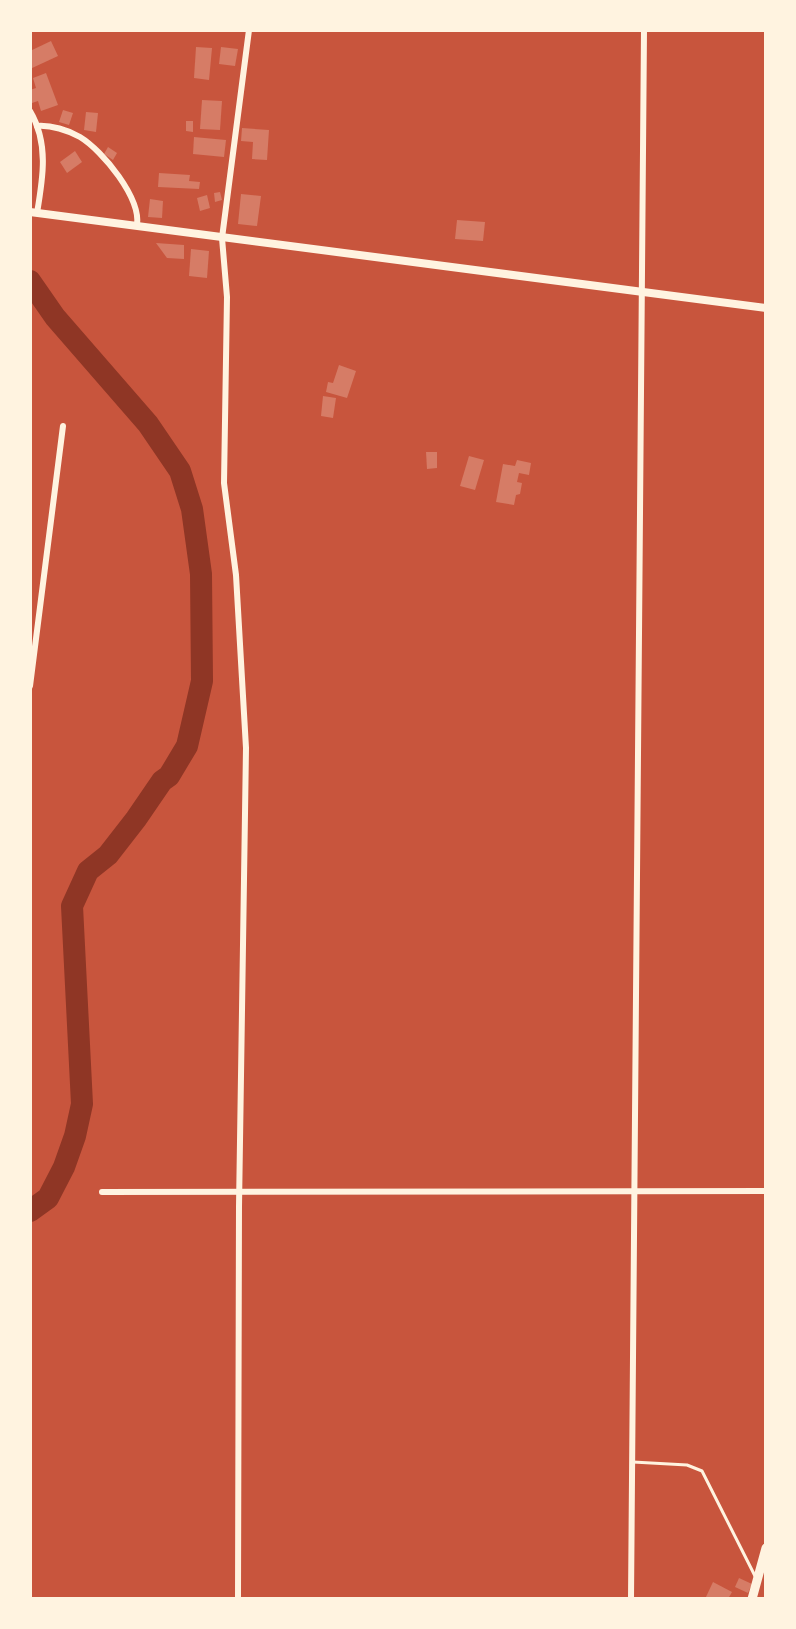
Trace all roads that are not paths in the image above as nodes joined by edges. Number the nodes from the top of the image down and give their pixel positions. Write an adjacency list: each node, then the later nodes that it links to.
1 (249, 30): 7 (street)
2 (644, 30): 8 (street)
3 (30, 111): 4 (street)
4 (37, 126): 5 (street); 6 (street)
5 (34, 212): 6 (street)
6 (137, 225): 7 (street)
7 (222, 238): 8 (street); 15 (street)
8 (643, 293): 9 (street); 14 (street)
9 (766, 308)
10 (63, 426): 11 (street)
11 (30, 686)
12 (766, 1191): 14 (street)
13 (102, 1192): 15 (street)
14 (635, 1192): 15 (street); 16 (street)
15 (239, 1193): 19 (street)
16 (633, 1462): 18 (lane); 20 (street)
17 (766, 1548): 18 (main road)
18 (757, 1586)
19 (238, 1599)
20 (631, 1599)

